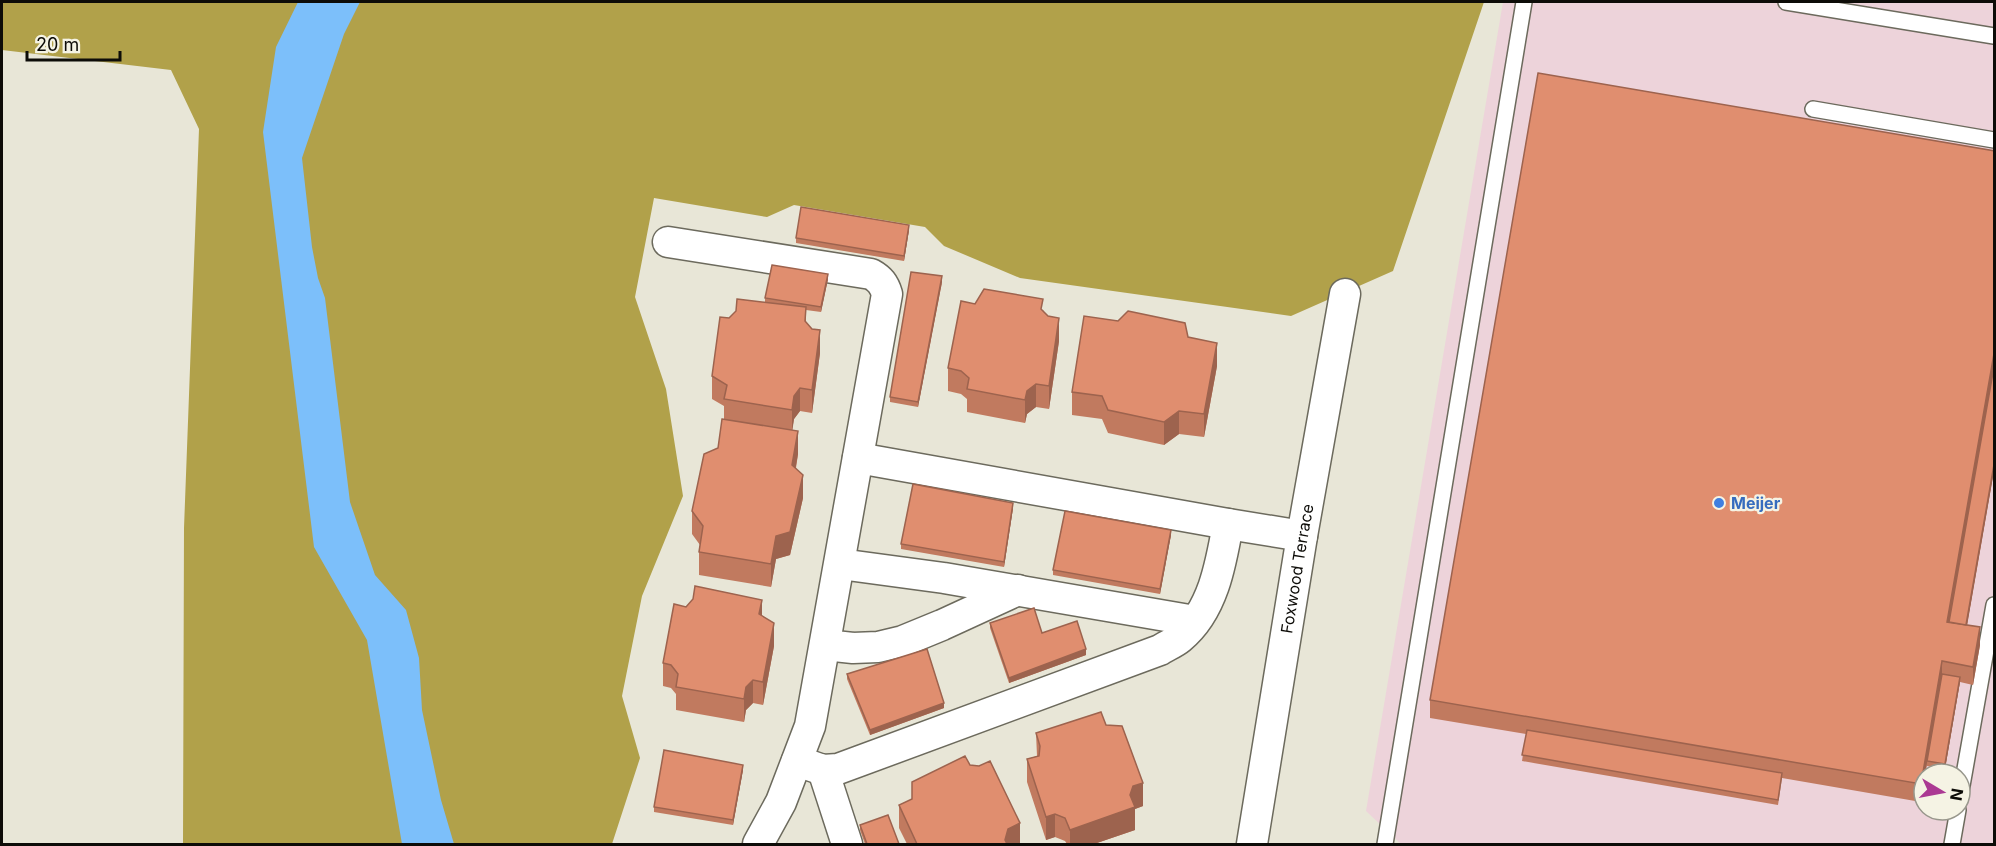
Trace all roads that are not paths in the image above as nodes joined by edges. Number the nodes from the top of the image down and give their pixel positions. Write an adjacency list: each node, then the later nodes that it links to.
1 (1524, 2): 22 (lane)
2 (1786, 2): 3 (lane)
3 (1995, 36)
4 (1813, 109): 5 (lane)
5 (1995, 140)
6 (668, 242): 8 (street)
7 (1344, 294): 10 (street, Foxwood Terrace)
8 (858, 458): 9 (street); 11 (street)
9 (1228, 524): 10 (street); 14 (street)
10 (1302, 536): 21 (street, Foxwood Terrace)
11 (840, 564): 12 (street); 15 (street)
12 (1018, 590): 14 (street); 15 (street)
13 (1995, 605): 16 (lane)
14 (1195, 621): 17 (street)
15 (825, 645): 17 (street)
16 (1966, 762)
17 (810, 766): 19 (street); 20 (street)
18 (1956, 822): 23 (lane)
19 (758, 844)
20 (847, 844)
21 (1252, 844)
22 (1385, 844)
23 (1952, 844)

